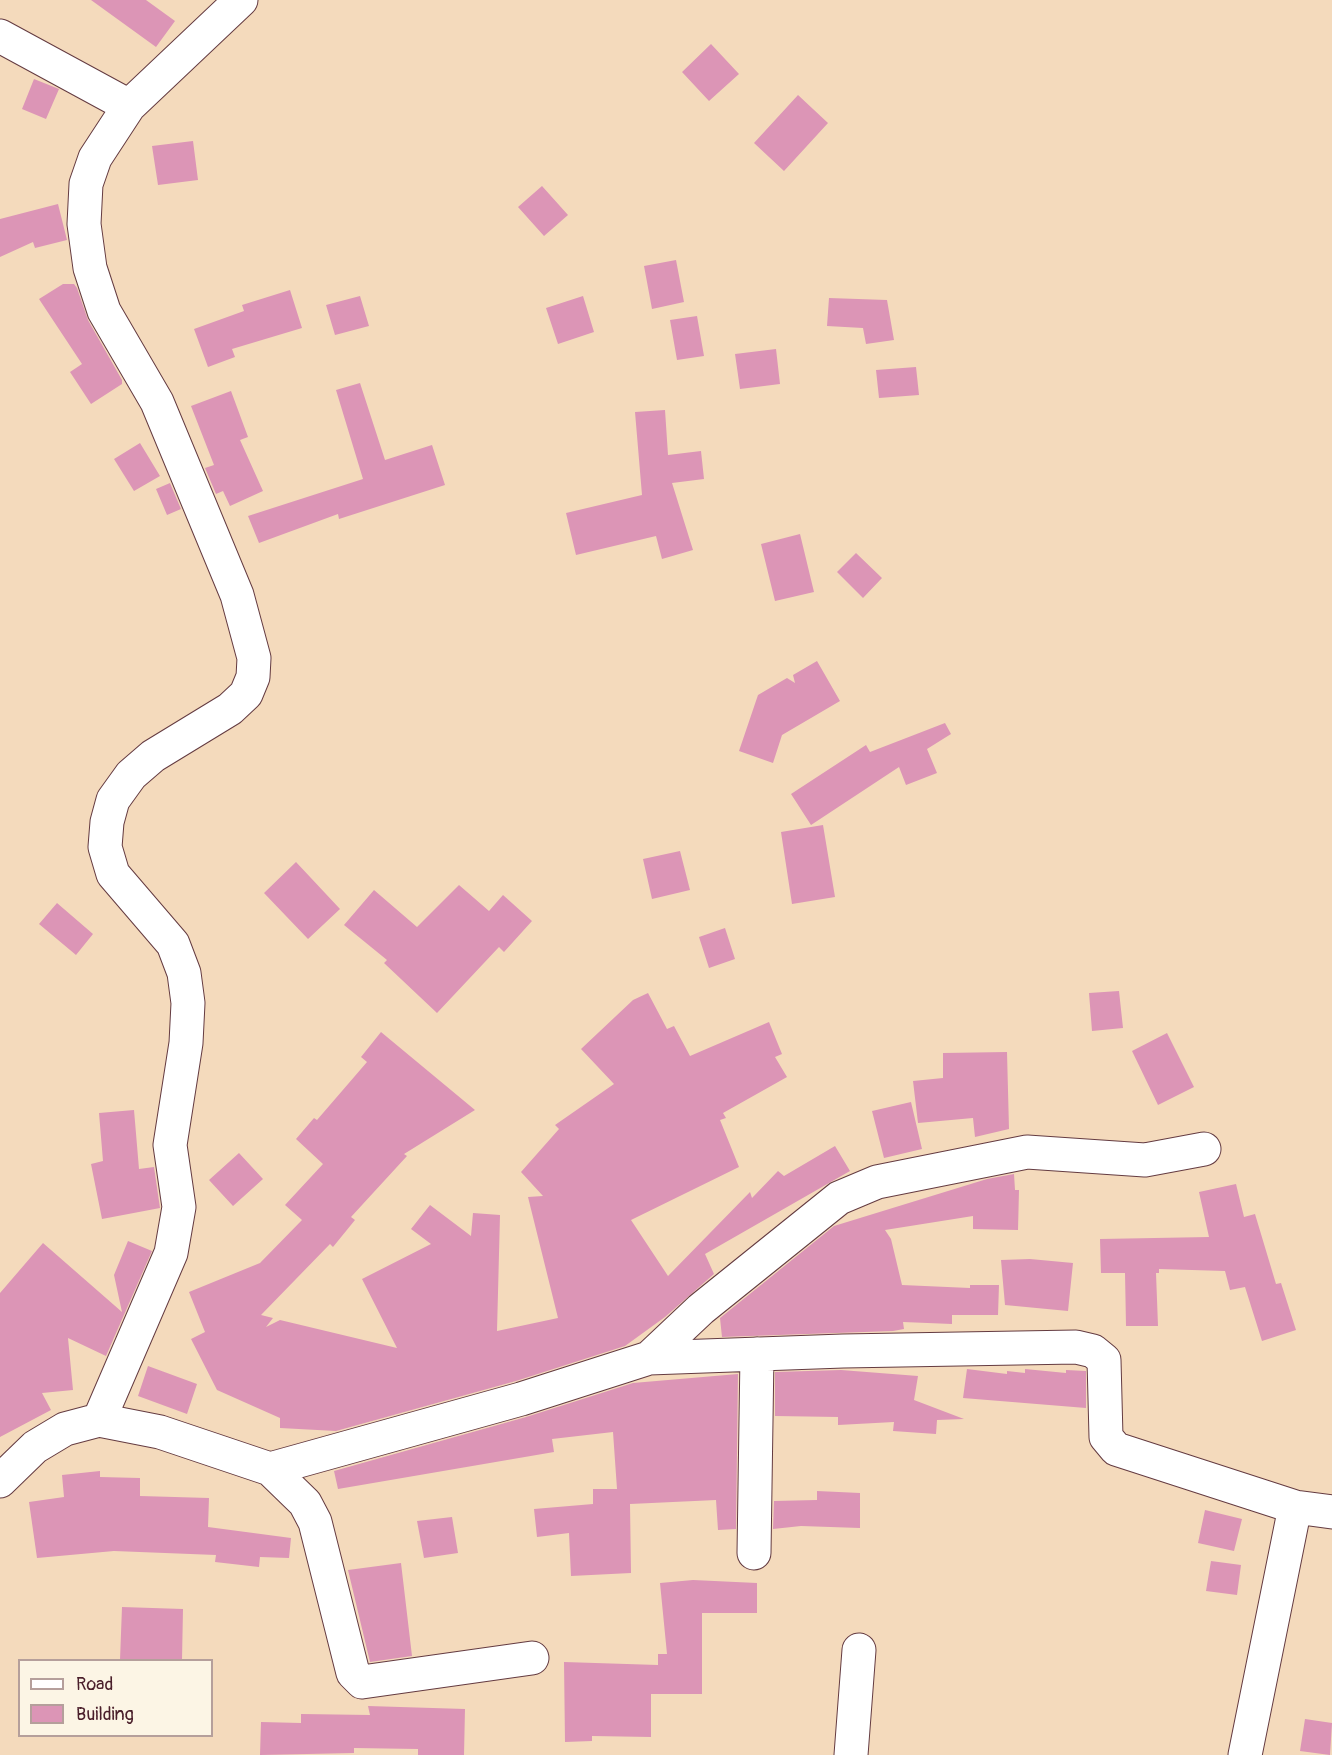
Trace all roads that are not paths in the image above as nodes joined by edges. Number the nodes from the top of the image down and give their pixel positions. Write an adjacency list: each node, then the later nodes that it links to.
1 (241, 0): 3 (street)
2 (0, 36): 3 (street)
3 (129, 106): 7 (street)
4 (1204, 1149): 6 (street)
5 (757, 1354): 6 (street); 10 (street); 12 (street)
6 (650, 1358): 8 (street)
7 (99, 1420): 8 (street); 9 (street)
8 (270, 1469): 14 (street)
9 (0, 1481)
10 (1295, 1507): 11 (street); 16 (street)
11 (1332, 1512)
12 (754, 1553)
13 (860, 1650): 15 (street)
14 (532, 1658)
15 (851, 1755)
16 (1245, 1755)

